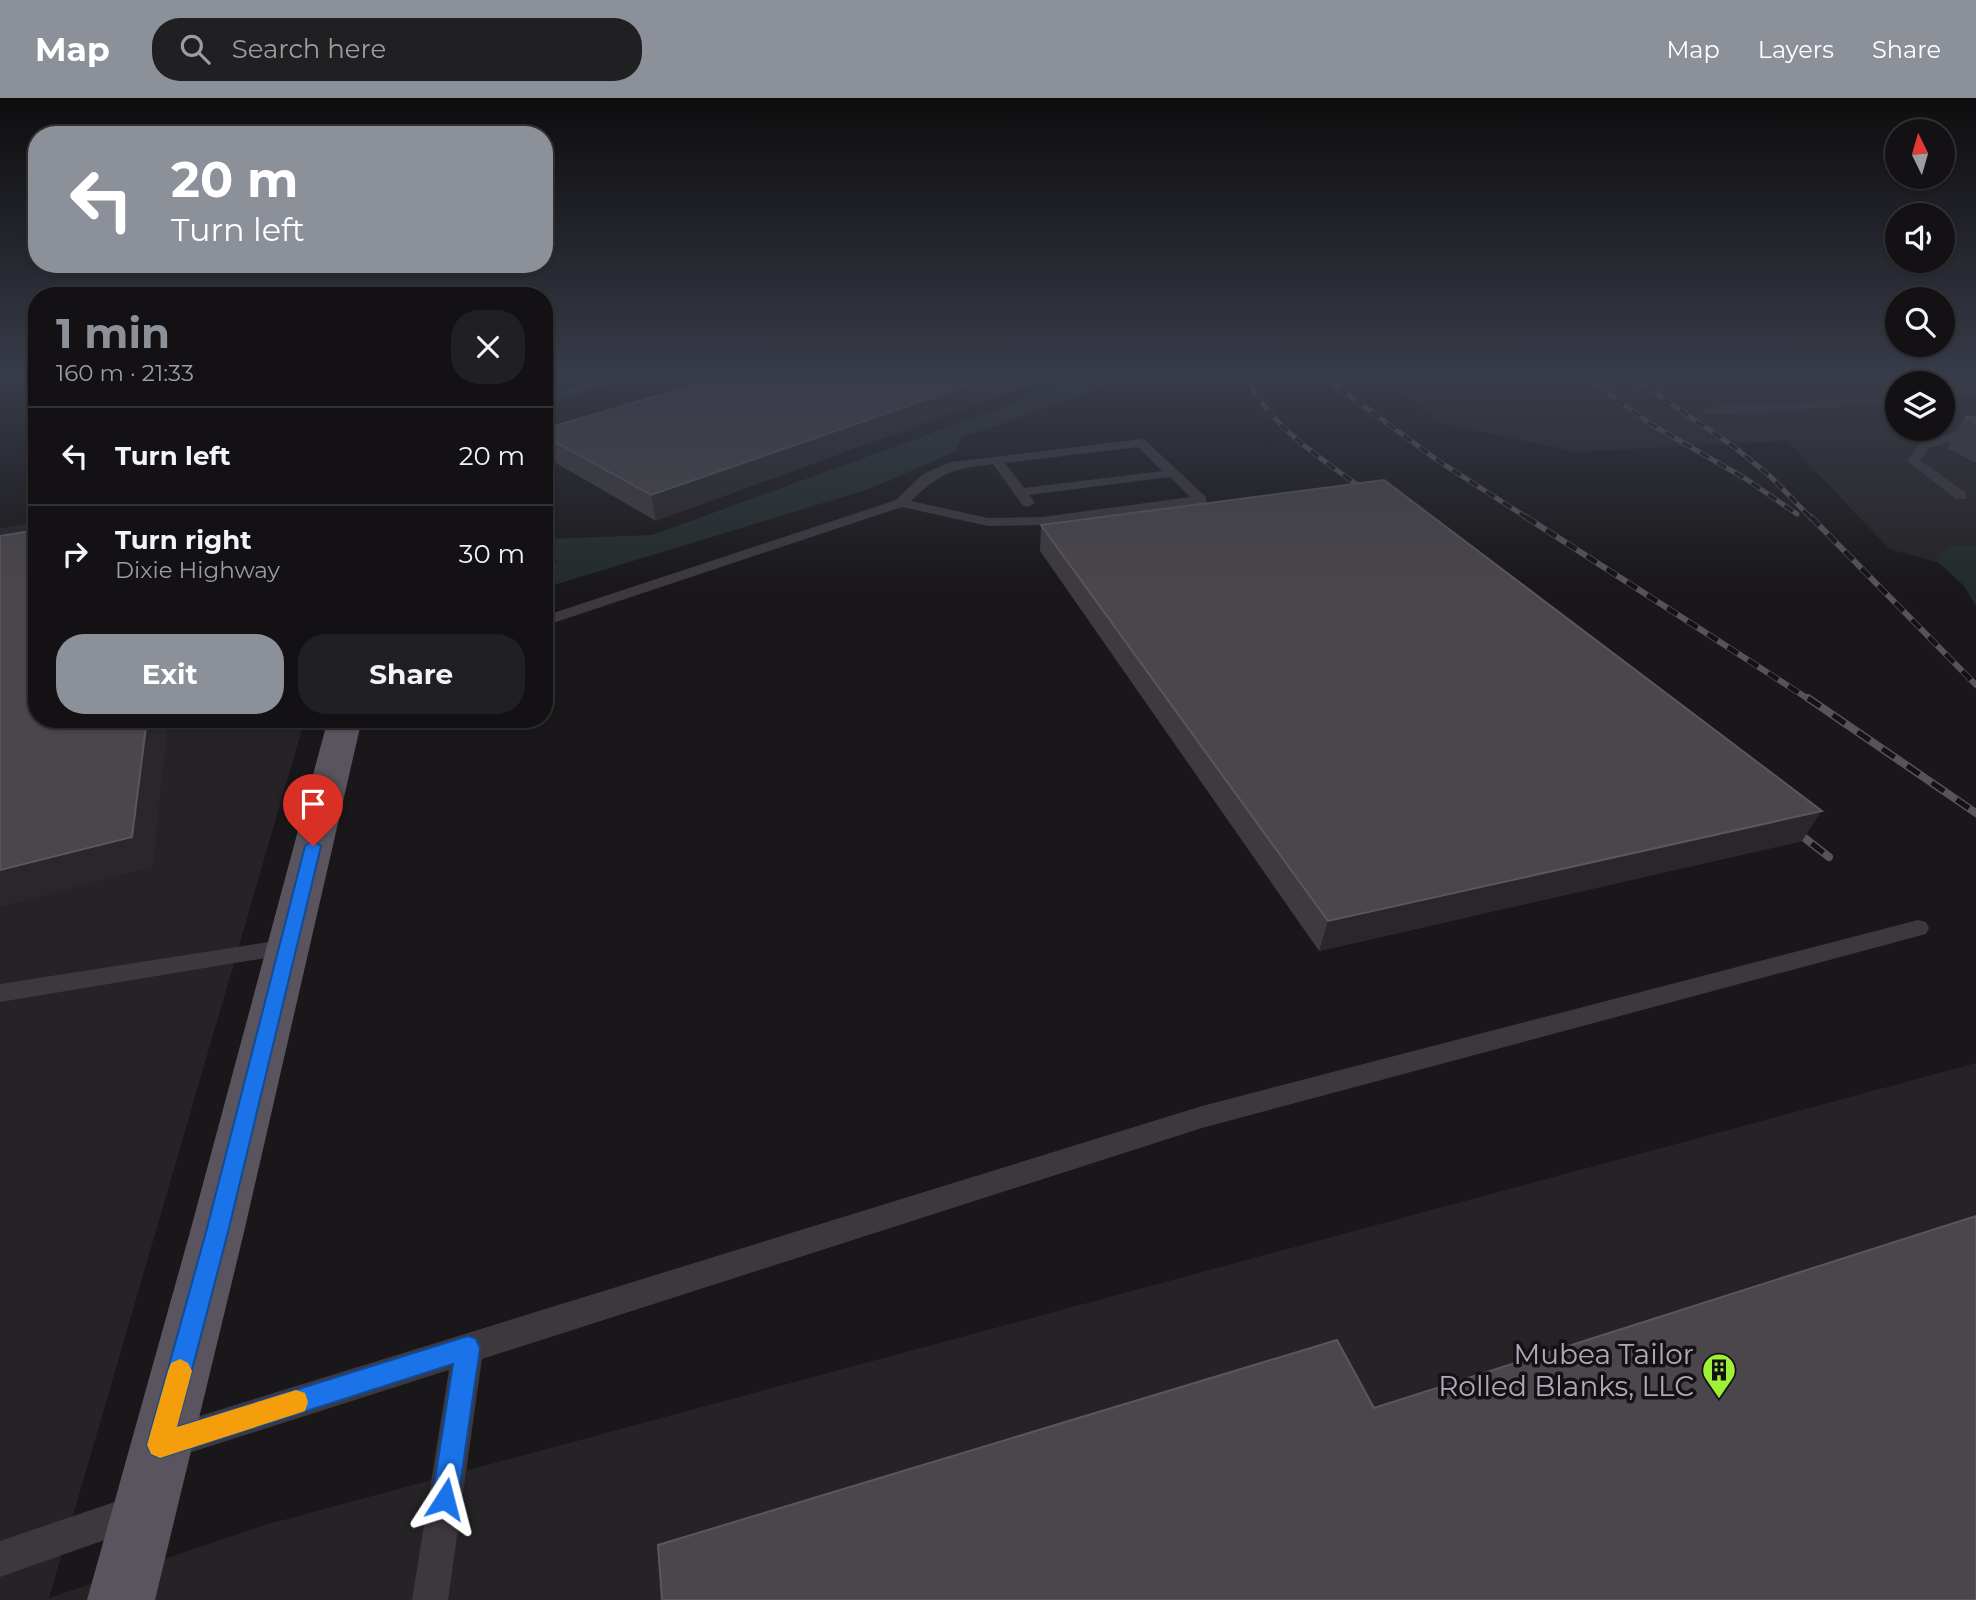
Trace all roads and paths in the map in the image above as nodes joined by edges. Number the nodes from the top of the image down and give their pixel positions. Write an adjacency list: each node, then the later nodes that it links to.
1 (1113, 446): 4 (lane)
2 (1144, 446): 5 (lane)
3 (1925, 446): 7 (lane)
4 (996, 459): 6 (lane); 9 (lane)
5 (1174, 473): 6 (lane); 8 (lane)
6 (1020, 492): 11 (lane)
7 (1961, 496)
8 (1200, 500): 10 (lane); 11 (lane)
9 (901, 503): 11 (lane); 12 (lane)
10 (1213, 510)
11 (1042, 522)
12 (553, 618)
13 (343, 728): 15 (main road)
14 (1918, 928): 17 (lane)
15 (288, 947): 16 (lane); 18 (main road)
16 (0, 993)
17 (468, 1348): 18 (lane); 22 (lane)
18 (160, 1445): 19 (main road)
19 (144, 1510): 20 (lane); 21 (main road)
20 (0, 1559)
21 (121, 1600)
22 (430, 1600)

